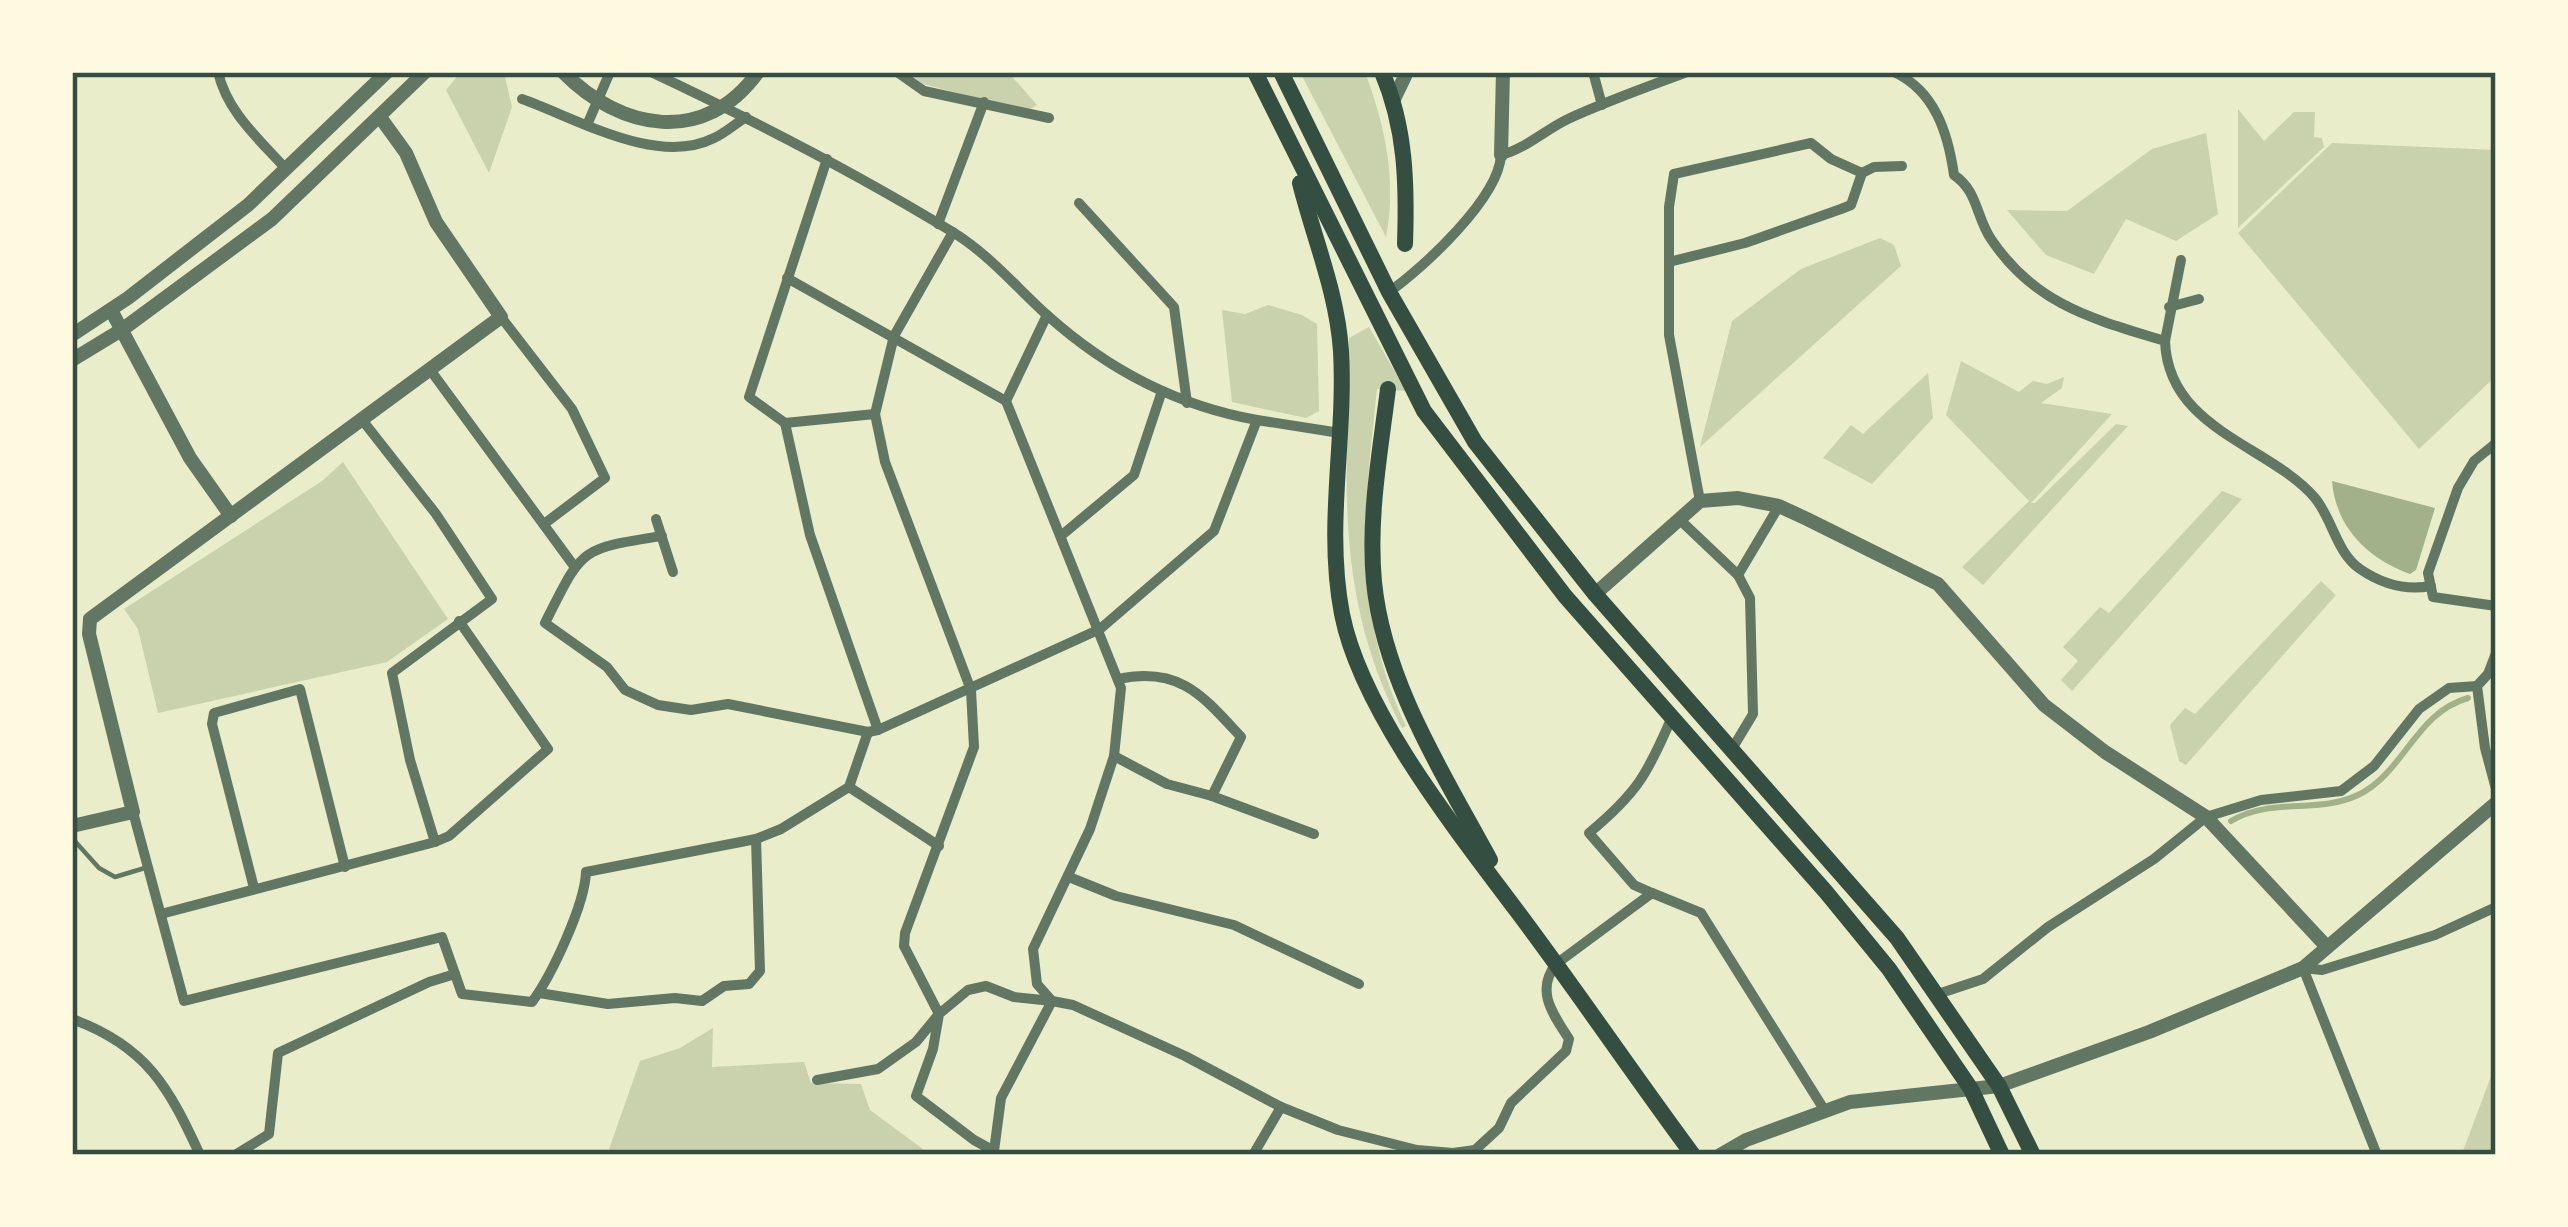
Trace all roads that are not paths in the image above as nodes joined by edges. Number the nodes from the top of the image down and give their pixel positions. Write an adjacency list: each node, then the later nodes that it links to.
1 (218, 72): 29 (street)
2 (387, 72): 29 (street)
3 (425, 72): 21 (street)
4 (563, 72): 7 (street)
5 (610, 72): 24 (street)
6 (651, 72): 22 (street)
7 (758, 72)
8 (897, 72): 19 (street)
9 (1281, 72): 38 (highway)
10 (1382, 72): 18 (highway)
11 (1407, 72): 18 (street)
12 (1503, 72): 26 (street)
13 (1593, 72): 20 (street)
14 (1687, 72): 20 (street)
15 (1894, 72): 47 (street)
16 (1257, 75): 25 (highway)
17 (522, 99): 24 (street)
18 (1394, 99): 34 (highway)
19 (984, 103): 23 (street); 32 (street)
20 (1602, 105): 26 (street)
21 (380, 117): 43 (street); 44 (street)
22 (746, 117): 24 (street); 27 (street)
23 (1049, 118)
24 (587, 125)
25 (1282, 125): 58 (highway); 80 (highway)
26 (1501, 155): 38 (street)
27 (827, 159): 32 (street); 37 (street)
28 (1902, 166): 30 (street)
29 (286, 169): 41 (street)
30 (1862, 173): 36 (street); 36 (street)
31 (1079, 203): 53 (street)
32 (938, 224): 33 (street)
33 (953, 232): 42 (street); 46 (street)
34 (1406, 244)
35 (2180, 260): 40 (street)
36 (1669, 262): 60 (street)
37 (787, 278): 46 (street); 57 (street)
38 (1389, 292): 72 (highway)
39 (2199, 298): 40 (street)
40 (2169, 308): 47 (street)
41 (111, 310): 44 (street); 45 (street)
42 (1047, 315): 51 (street); 52 (street)
43 (501, 316): 49 (street); 65 (street)
44 (123, 329): 48 (street); 62 (street)
45 (72, 335)
46 (894, 336): 52 (street); 54 (street)
47 (2165, 341): 71 (street)
48 (72, 360)
49 (431, 371): 56 (street); 65 (street)
50 (1388, 389): 102 (highway)
51 (1162, 391): 53 (street); 66 (street)
52 (1006, 401): 66 (street)
53 (1187, 403): 55 (street)
54 (874, 414): 57 (street); 79 (street)
55 (1257, 420): 58 (street); 75 (street)
56 (363, 421): 62 (street); 74 (street)
57 (785, 423): 81 (street)
58 (1340, 433): 102 (highway)
59 (2496, 442): 71 (street)
60 (1700, 501): 61 (street); 64 (street)
61 (1779, 506): 70 (street); 89 (street)
62 (231, 516): 88 (street)
63 (656, 518): 67 (street)
64 (1679, 519): 70 (street); 72 (street)
65 (544, 524): 68 (street)
66 (1062, 535): 75 (street)
67 (662, 536): 68 (street); 69 (street)
68 (574, 566): 81 (street)
69 (673, 572)
70 (1738, 574): 82 (street)
71 (2431, 586): 73 (street)
72 (1595, 594): 82 (highway)
73 (2496, 607)
74 (460, 621): 94 (street); 94 (street)
75 (1100, 629): 77 (street); 79 (street)
76 (2496, 653): 78 (street)
77 (1118, 679): 83 (street); 86 (street)
78 (2476, 686): 85 (street); 89 (street)
79 (971, 690): 81 (street); 95 (street)
80 (1672, 717): 100 (street); 116 (highway)
81 (873, 731): 84 (street)
82 (1732, 749): 110 (highway)
83 (1114, 756): 86 (street); 98 (street)
84 (849, 787): 93 (street); 95 (street)
85 (2496, 789)
86 (1212, 796): 91 (street)
87 (2496, 803): 104 (street)
88 (133, 812): 90 (street); 96 (street)
89 (2206, 817): 104 (street); 110 (street)
90 (72, 826)
91 (1314, 834)
92 (72, 838): 96 (lane)
93 (756, 839): 109 (street); 109 (street)
94 (435, 842): 97 (street)
95 (938, 847): 112 (street)
96 (148, 866): 103 (street)
97 (344, 867): 99 (street); 99 (street)
98 (1069, 877): 108 (street); 111 (street)
99 (254, 888): 103 (street)
100 (1652, 893): 105 (street); 118 (street)
101 (2496, 907): 106 (street)
102 (1516, 910): 105 (highway)
103 (160, 914): 107 (street)
104 (2327, 946): 106 (street)
105 (1556, 964): 117 (street); 123 (highway)
106 (2303, 968): 115 (street); 127 (street)
107 (455, 974): 109 (street); 121 (street)
108 (1359, 984)
109 (539, 993)
110 (1935, 994): 115 (highway)
111 (1052, 1001): 112 (street); 117 (street); 119 (street)
112 (939, 1014): 114 (street); 119 (street)
113 (72, 1019): 120 (street)
114 (817, 1080)
115 (1999, 1086): 116 (street); 126 (highway)
116 (1971, 1089): 118 (street); 125 (highway)
117 (1281, 1107): 122 (street)
118 (1825, 1111): 124 (street)
119 (994, 1153)
120 (200, 1155)
121 (235, 1155)
122 (1253, 1155)
123 (1693, 1155)
124 (1720, 1155)
125 (2002, 1155)
126 (2033, 1155)
127 (2377, 1155)

